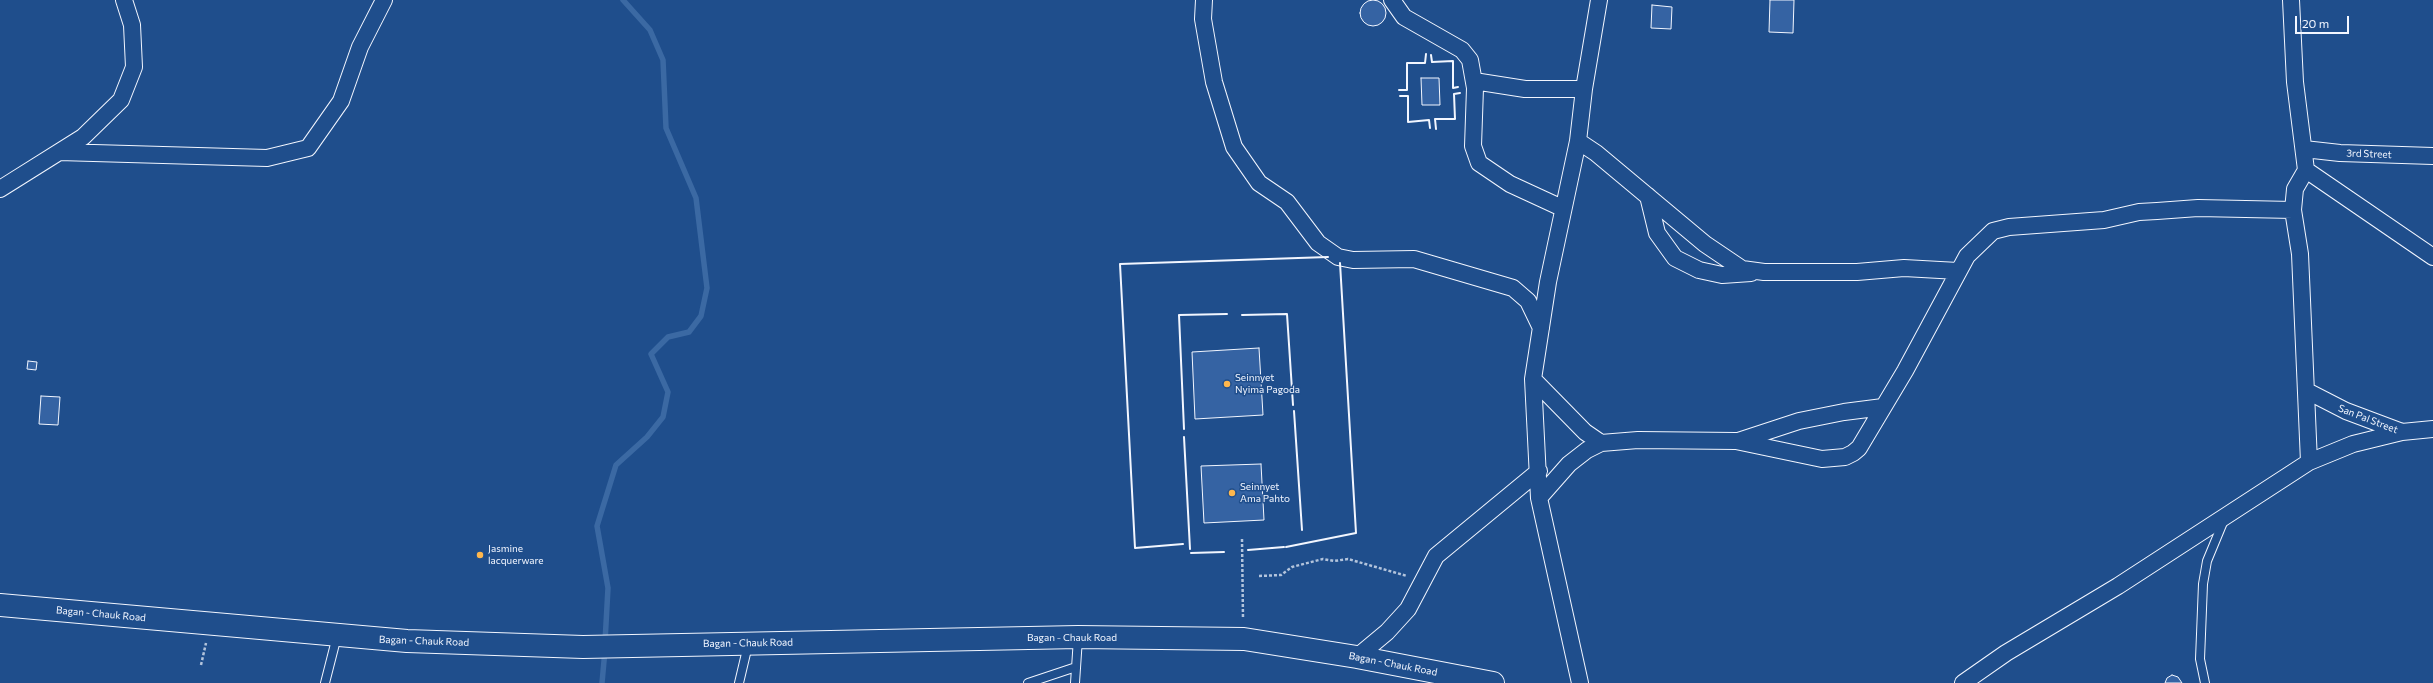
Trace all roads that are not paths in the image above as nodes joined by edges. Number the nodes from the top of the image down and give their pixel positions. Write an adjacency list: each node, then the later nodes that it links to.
1 (124, 0): 11 (street)
2 (384, 0): 11 (street)
3 (1204, 0): 21 (street)
4 (1392, 0): 7 (street)
5 (1599, 0): 8 (street)
6 (2291, 0): 10 (street)
7 (1474, 81): 8 (street); 16 (street)
8 (1584, 89): 9 (street)
9 (1578, 141): 15 (street); 16 (street)
10 (2304, 149): 12 (street, 3rd Street); 13 (street)
11 (59, 152): 14 (street)
12 (2433, 156)
13 (2306, 170): 17 (street); 18 (street)
14 (0, 189)
15 (1648, 196): 20 (street); 20 (street)
16 (1562, 208): 21 (street)
17 (2293, 210): 19 (street); 23 (street)
18 (2433, 257)
19 (1958, 271): 20 (street); 24 (street)
20 (1769, 272)
21 (1541, 328): 22 (street)
22 (1533, 379): 28 (street); 30 (street)
23 (2307, 391): 26 (street, San Pal Street); 29 (street)
24 (1883, 407): 27 (street); 27 (street)
25 (2433, 429): 26 (street, San Pal Street)
26 (2402, 432): 29 (street)
27 (1736, 441): 28 (street)
28 (1601, 443): 31 (street)
29 (2309, 462): 32 (street)
30 (1539, 471): 31 (street); 37 (street)
31 (1539, 498): 44 (street)
32 (2225, 517): 45 (street); 46 (lane)
33 (0, 605): 34 (main road, Bagan - Chauk Road)
34 (337, 635): 36 (main road, Bagan - Chauk Road); 39 (lane)
35 (1078, 637): 36 (main road, Bagan - Chauk Road); 37 (main road, Bagan - Chauk Road); 38 (lane)
36 (749, 642): 40 (lane)
37 (1357, 657): 43 (main road, Bagan - Chauk Road)
38 (1076, 667): 41 (lane); 42 (lane)
39 (325, 683)
40 (739, 683)
41 (1028, 683)
42 (1075, 683)
43 (1493, 683)
44 (1580, 683)
45 (1963, 683)
46 (2205, 683)

